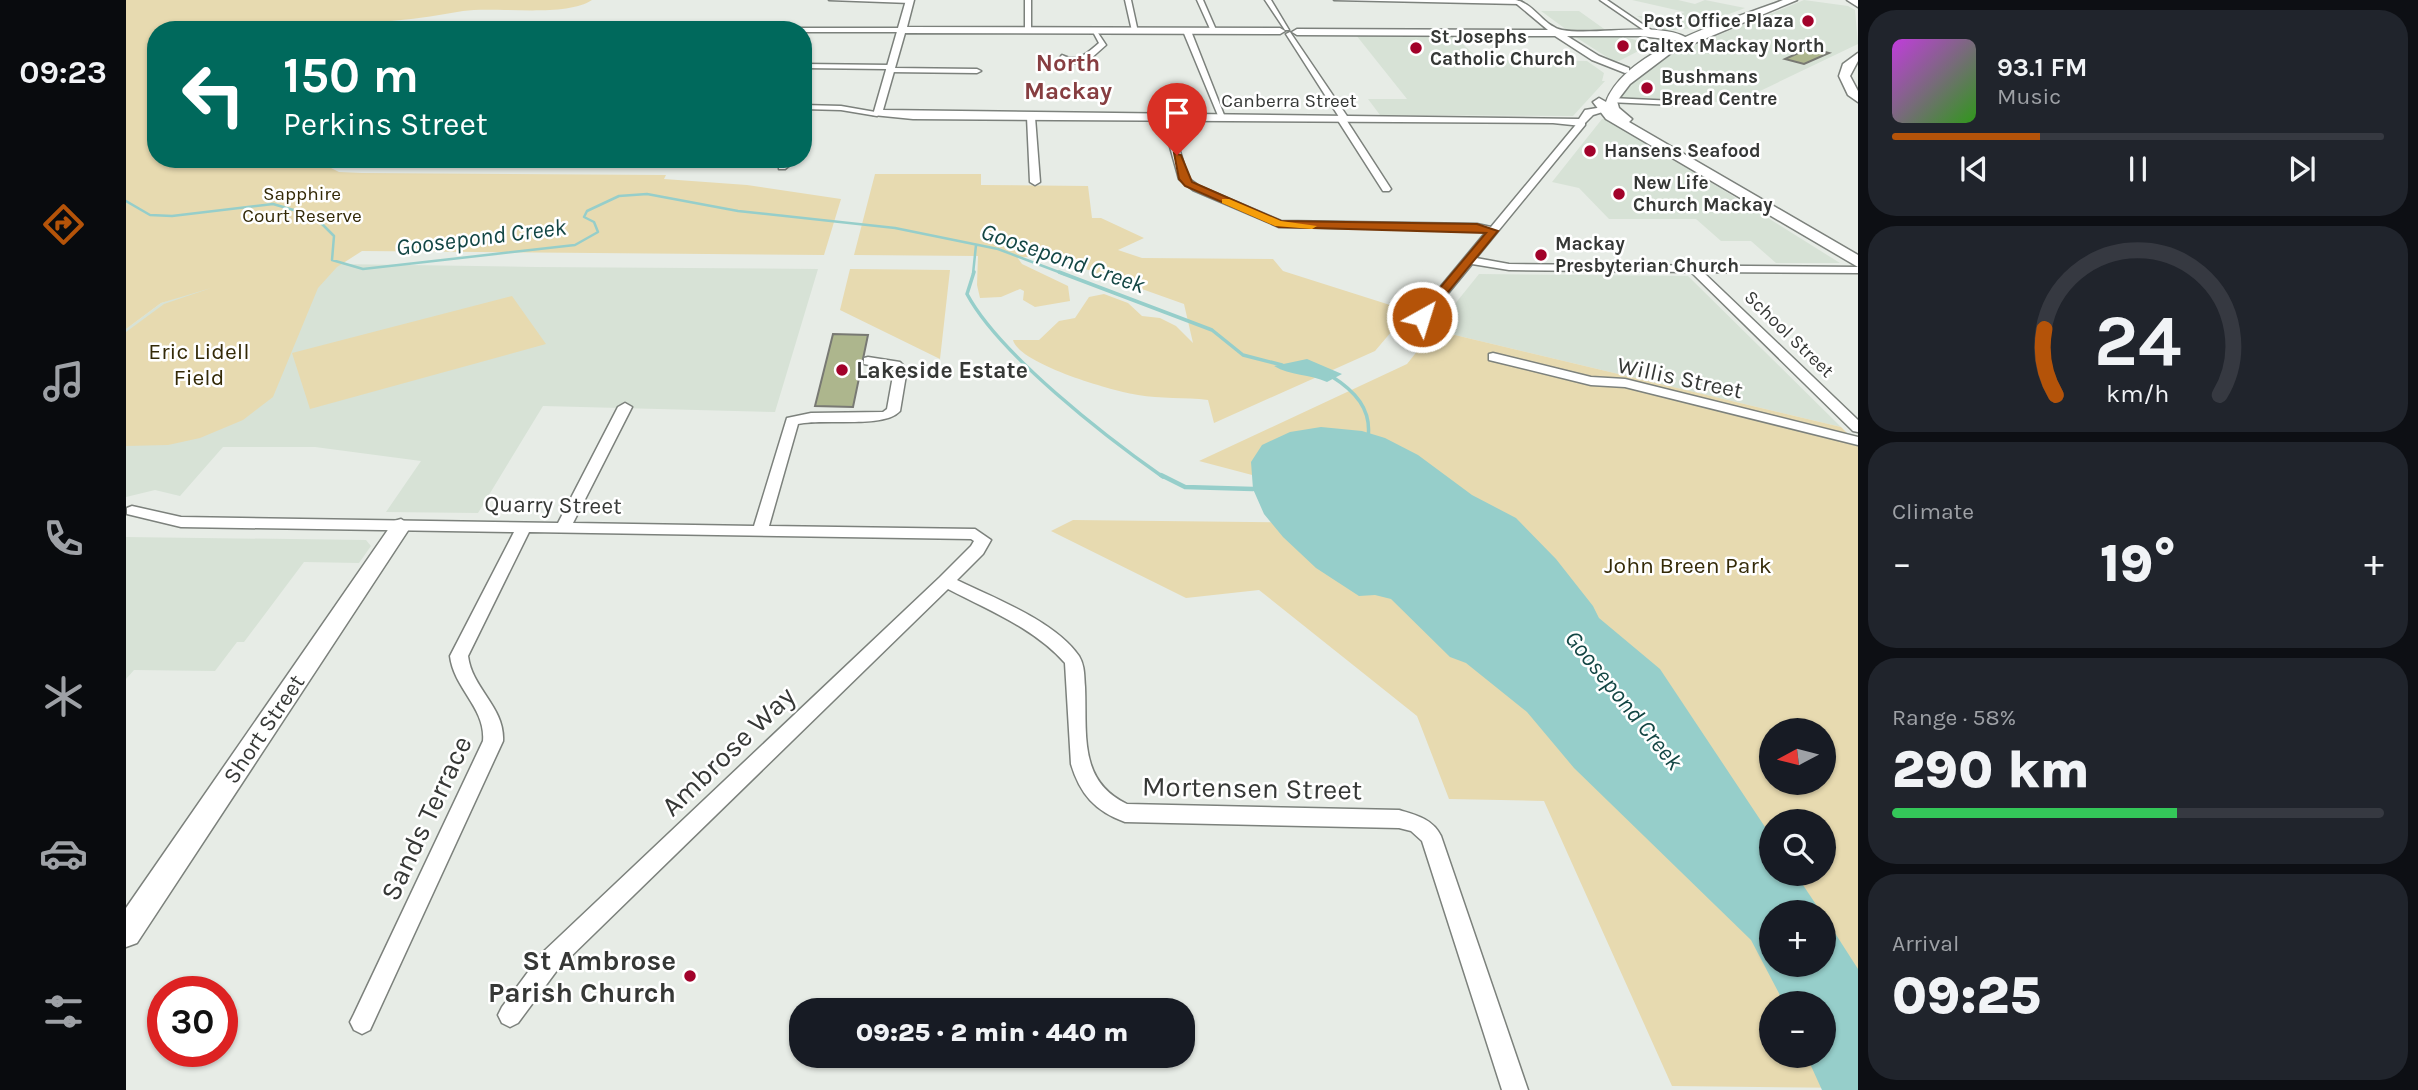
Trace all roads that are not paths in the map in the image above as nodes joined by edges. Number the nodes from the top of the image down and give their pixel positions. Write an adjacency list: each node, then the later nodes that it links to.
1 (832, 0): 11 (street)
2 (1028, 0): 17 (street)
3 (1128, 0): 19 (street)
4 (1200, 0): 21 (street)
5 (1268, 0): 22 (street)
6 (1338, 0): 12 (street)
7 (1603, 0): 23 (street)
8 (1780, 0): 14 (main road)
9 (1793, 0): 14 (main road)
10 (1852, 0): 13 (main road)
11 (910, 1): 16 (street)
12 (1518, 1): 24 (street)
13 (1858, 4)
14 (1762, 9): 25 (main road)
15 (812, 30): 16 (street)
16 (901, 30): 17 (street); 30 (street)
17 (1028, 30): 18 (street)
18 (1094, 31): 19 (street); 27 (street)
19 (1136, 31): 20 (street)
20 (1187, 31): 21 (street); 40 (street)
21 (1215, 31): 22 (street)
22 (1289, 32): 24 (street); 41 (street)
23 (1649, 32): 24 (street); 25 (street)
24 (1560, 33): 28 (street)
25 (1683, 40): 32 (main road)
26 (1858, 56): 33 (main road)
27 (1065, 62)
28 (1601, 63): 32 (street); 32 (street)
29 (812, 66): 30 (street)
30 (890, 69): 31 (street); 37 (street)
31 (977, 71)
32 (1627, 71): 36 (main road); 36 (main road)
33 (1858, 98)
34 (1675, 103): 36 (street)
35 (812, 108): 37 (street)
36 (1609, 108): 42 (street, Canberra Street); 43 (main road)
37 (877, 113): 38 (street, Canberra Street)
38 (1031, 117): 39 (street, Canberra Street); 44 (street)
39 (1166, 118): 40 (street, Canberra Street); 46 (street)
40 (1223, 118): 41 (street, Canberra Street)
41 (1343, 119): 42 (street, Canberra Street); 45 (street)
42 (1584, 122): 46 (street)
43 (1642, 132): 48 (main road)
44 (1035, 183)
45 (1387, 189)
46 (1493, 231): 47 (street)
47 (1469, 260): 49 (street); 51 (street)
48 (1858, 262)
49 (1694, 269): 50 (street); 55 (street, School Street)
50 (1858, 270)
51 (1422, 317)
52 (1493, 357): 56 (street, Willis Street)
53 (868, 361): 61 (street)
54 (625, 407): 60 (street)
55 (1858, 428)
56 (1858, 440)
57 (132, 512): 58 (street, Quarry Street)
58 (401, 526): 59 (street, Quarry Street); 64 (street, Short Street)
59 (524, 527): 60 (street, Quarry Street); 66 (street, Sands Terrace)
60 (563, 528): 61 (street, Quarry Street)
61 (760, 530): 62 (street, Quarry Street)
62 (975, 534): 63 (street, Ambrose Way)
63 (946, 581): 65 (street, Ambrose Way); 67 (street, Mortensen Street)
64 (126, 933)
65 (510, 1015)
66 (362, 1021)
67 (1515, 1090)

